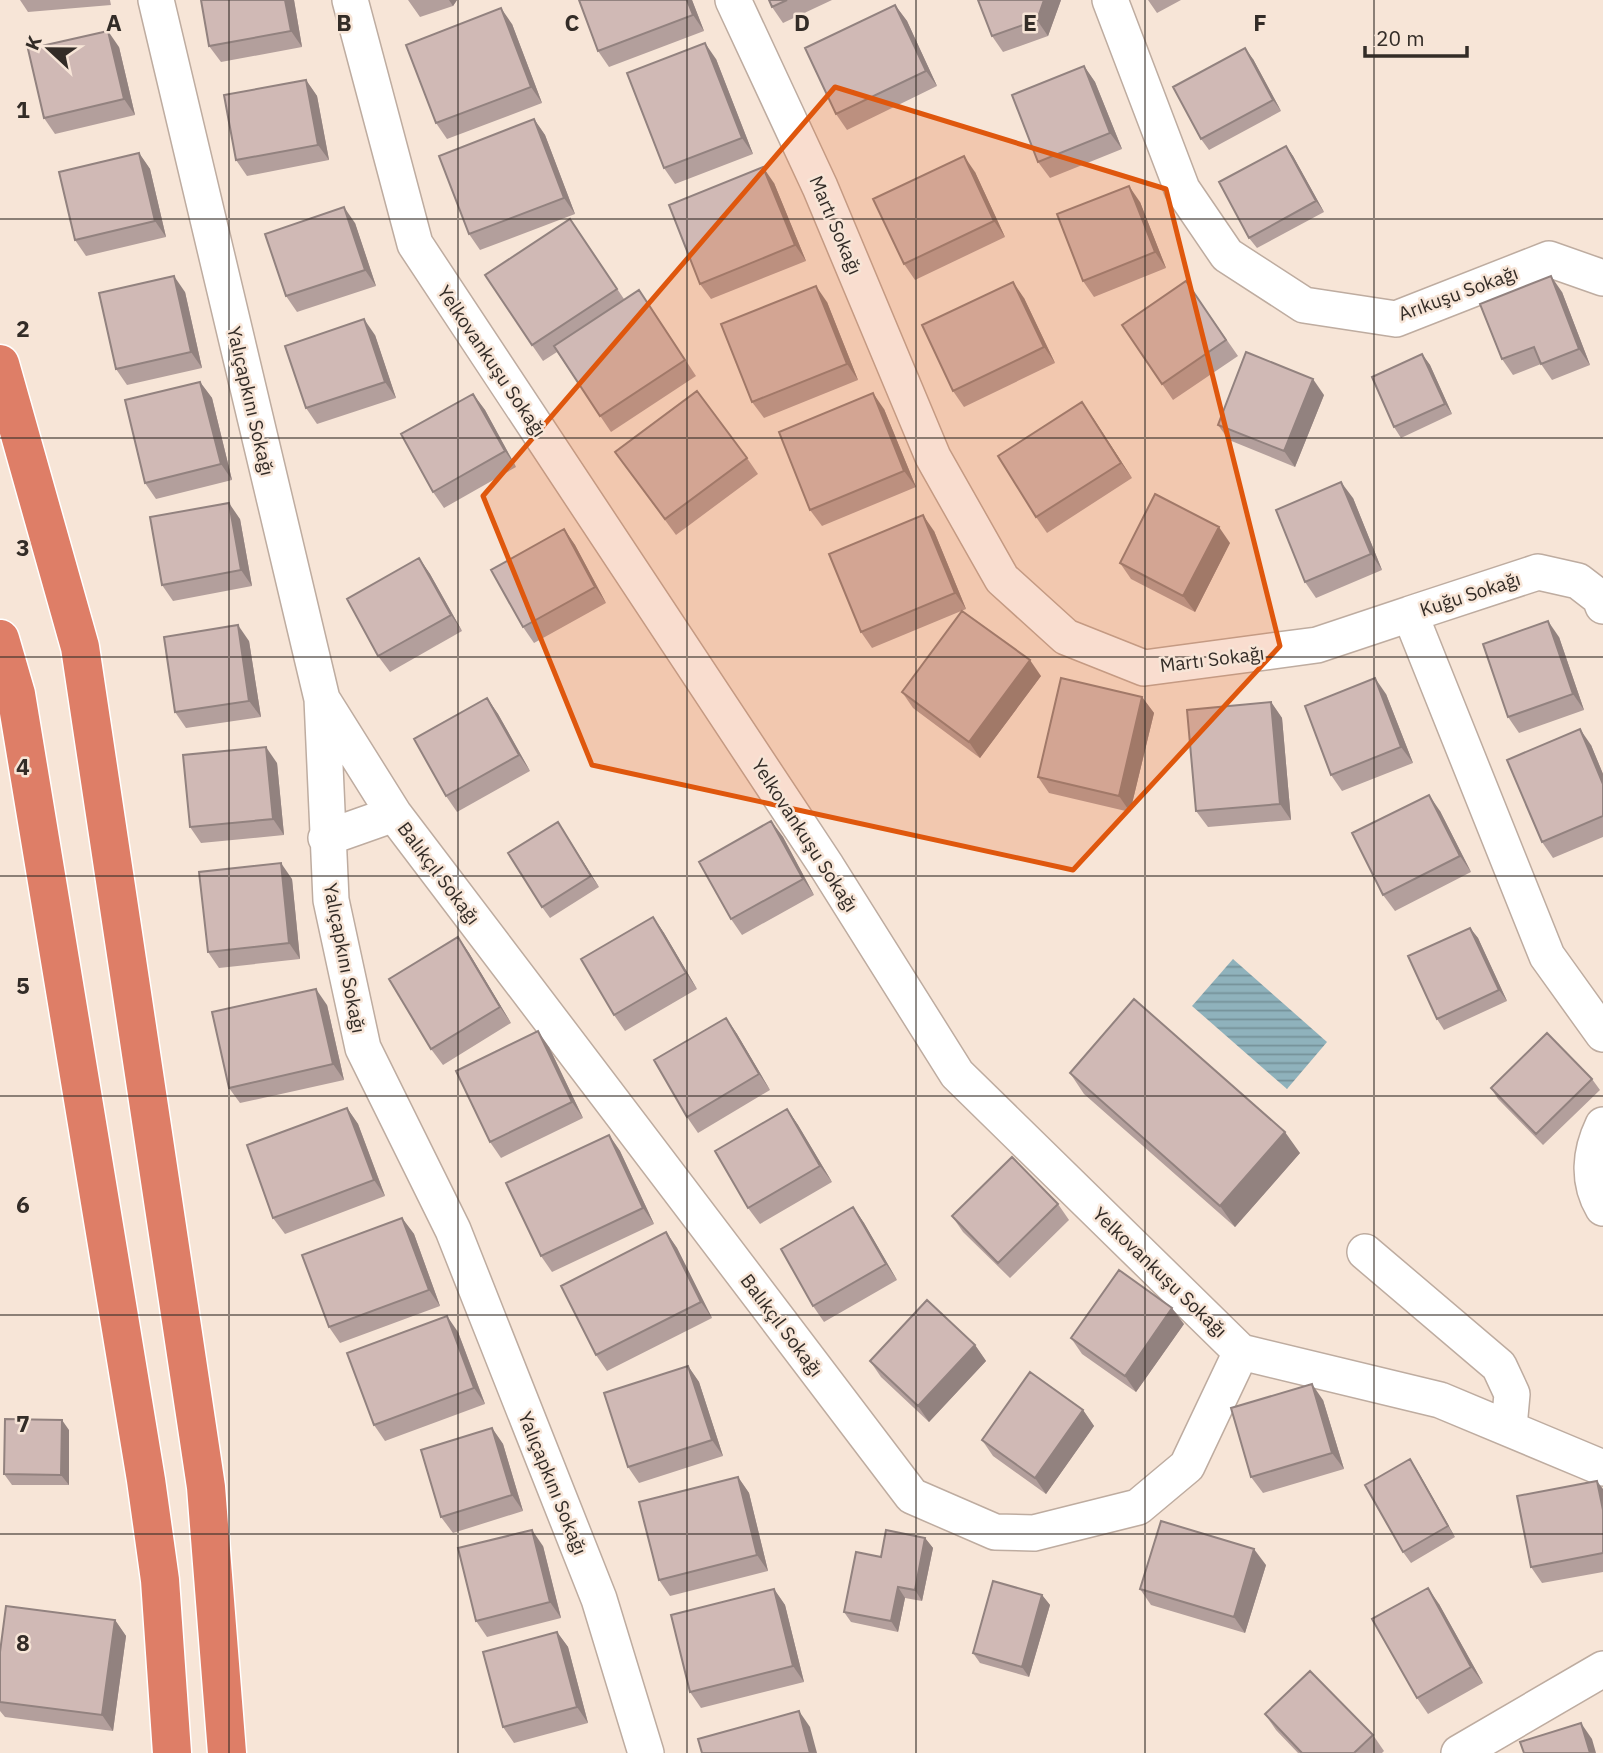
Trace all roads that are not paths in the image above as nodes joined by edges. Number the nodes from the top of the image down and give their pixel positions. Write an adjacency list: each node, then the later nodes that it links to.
1 (156, 0): 10 (street, Yalıçapkını Sokağı)
2 (351, 0): 17 (street, Yelkovankuşu Sokağı)
3 (733, 0): 8 (street, Martı Sokağı)
4 (1110, 0): 5 (street, Arıkuşu Sokağı)
5 (1603, 278)
6 (0, 364): 24 (highway)
7 (1603, 606): 8 (street, Kuğu Sokağı)
8 (1410, 614): 13 (street)
9 (0, 639): 21 (highway)
10 (322, 699): 11 (street, Balıkçıl Sokağı); 12 (street, Yalıçapkını Sokağı)
11 (394, 814): 12 (street, Balıkçıl Sokağı); 17 (street, Balıkçıl Sokağı)
12 (326, 838): 25 (street, Yalıçapkını Sokağı)
13 (1603, 1034)
14 (1603, 1125): 15 (street)
15 (1603, 1208)
16 (1365, 1252): 18 (street)
17 (1241, 1352): 18 (street, Yelkovankuşu Sokağı)
18 (1509, 1427): 19 (street, Yelkovankuşu Sokağı)
19 (1603, 1468)
20 (1603, 1669): 26 (street)
21 (167, 1694): 22 (highway); 23 (highway)
22 (144, 1753)
23 (172, 1753)
24 (227, 1753)
25 (646, 1753)
26 (1459, 1753)

